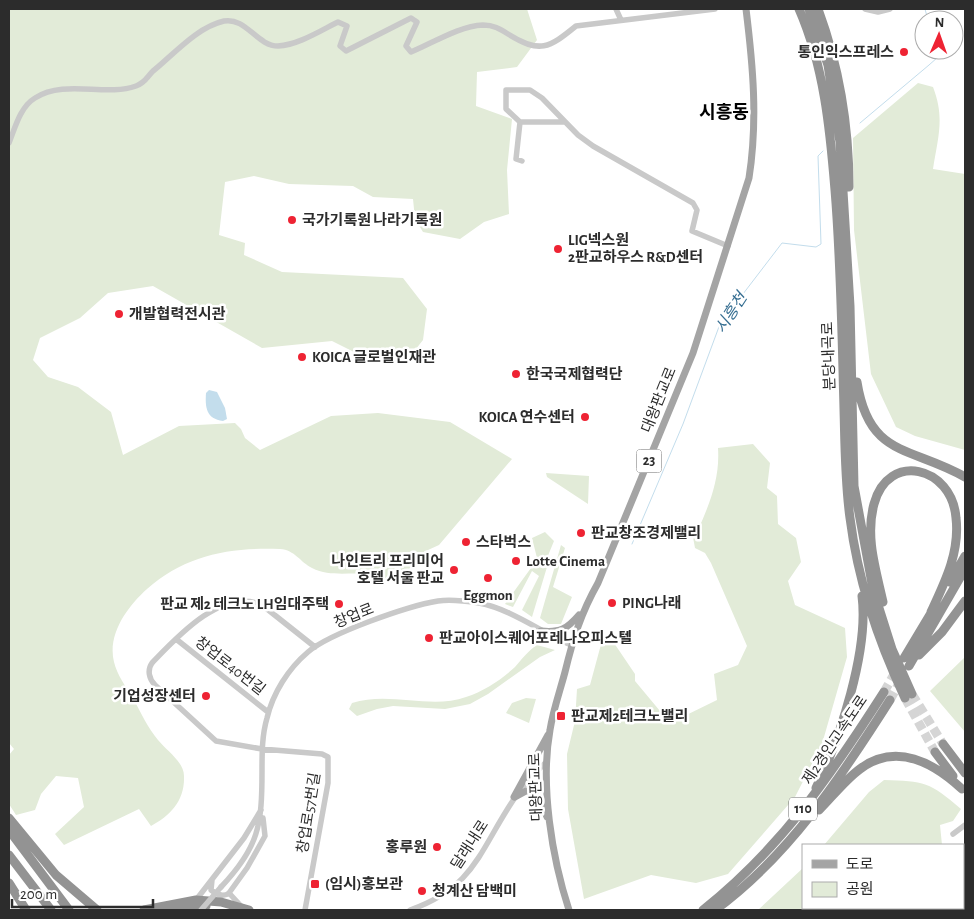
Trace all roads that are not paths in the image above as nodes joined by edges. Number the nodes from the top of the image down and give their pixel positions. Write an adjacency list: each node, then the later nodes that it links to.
1 (616, 9): 9 (street)
2 (715, 9): 9 (street)
3 (746, 9): 15 (main road, 대왕판교로 / 23)
4 (799, 9): 19 (highway, 분당내곡로)
5 (809, 9): 14 (highway, 분당내곡로)
6 (818, 9): 14 (highway)
7 (865, 9): 8 (street)
8 (890, 9)
9 (621, 20): 12 (street)
10 (520, 122): 11 (street); 11 (street); 13 (street)
11 (564, 122): 15 (street)
12 (9, 143)
13 (522, 161)
14 (845, 212): 16 (highway, 분당내곡로)
15 (728, 246): 22 (main road, 대왕판교로 / 23)
16 (852, 350): 17 (highway); 28 (highway, 분당내곡로)
17 (965, 476)
18 (965, 556): 23 (highway)
19 (857, 558): 28 (highway, 분당내곡로); 42 (highway)
20 (965, 569): 29 (highway)
21 (965, 601): 29 (highway)
22 (582, 610): 24 (main road); 26 (main road, 대왕판교로 / 23)
23 (931, 612): 28 (highway); 29 (highway)
24 (541, 631): 26 (street, 창업로); 27 (street, 창업로)
25 (176, 639): 27 (street, 창업로40번길); 32 (street, 창업로40번길); 35 (street, 창업로40번길)
26 (571, 645): 33 (main road, 대왕판교로 / 23)
27 (315, 647): 32 (street, 창업로)
28 (892, 649)
29 (908, 662)
30 (884, 692): 42 (highway, 제2경인고속도로 / 110)
31 (890, 700): 47 (highway, 제2경인고속도로 / 110)
32 (268, 712): 35 (street, 창업로)
33 (549, 733): 37 (main road, 대왕판교로 / 23); 40 (main road)
34 (943, 744): 38 (highway)
35 (262, 749): 41 (street, 창업로); 64 (street, 창업로57번길)
36 (935, 752): 39 (highway)
37 (547, 761): 40 (street, 달래내로); 44 (main road, 대왕판교로 / 23)
38 (965, 773)
39 (964, 791): 47 (highway)
40 (514, 797): 44 (main road); 65 (street, 달래내로)
41 (262, 808): 50 (street); 52 (street); 61 (street, bridge)
42 (797, 817): 67 (highway, 제2경인고속도로 / 110)
43 (9, 818): 58 (highway)
44 (550, 823): 66 (main road, 대왕판교로 / 23)
45 (965, 825): 48 (street)
46 (9, 830): 57 (highway)
47 (796, 834): 68 (highway, 제2경인고속도로 / 110)
48 (953, 834)
49 (9, 855): 56 (highway)
50 (212, 880): 52 (street); 53 (street)
51 (9, 883): 55 (highway)
52 (229, 893): 63 (street)
53 (196, 900): 59 (highway); 63 (highway)
54 (223, 908): 60 (highway); 62 (highway)
55 (26, 910)
56 (51, 910)
57 (69, 910)
58 (97, 910)
59 (145, 910)
60 (177, 910)
61 (201, 910)
62 (238, 910)
63 (249, 910)
64 (305, 910)
65 (410, 910)
66 (569, 910)
67 (703, 910)
68 (715, 910)

